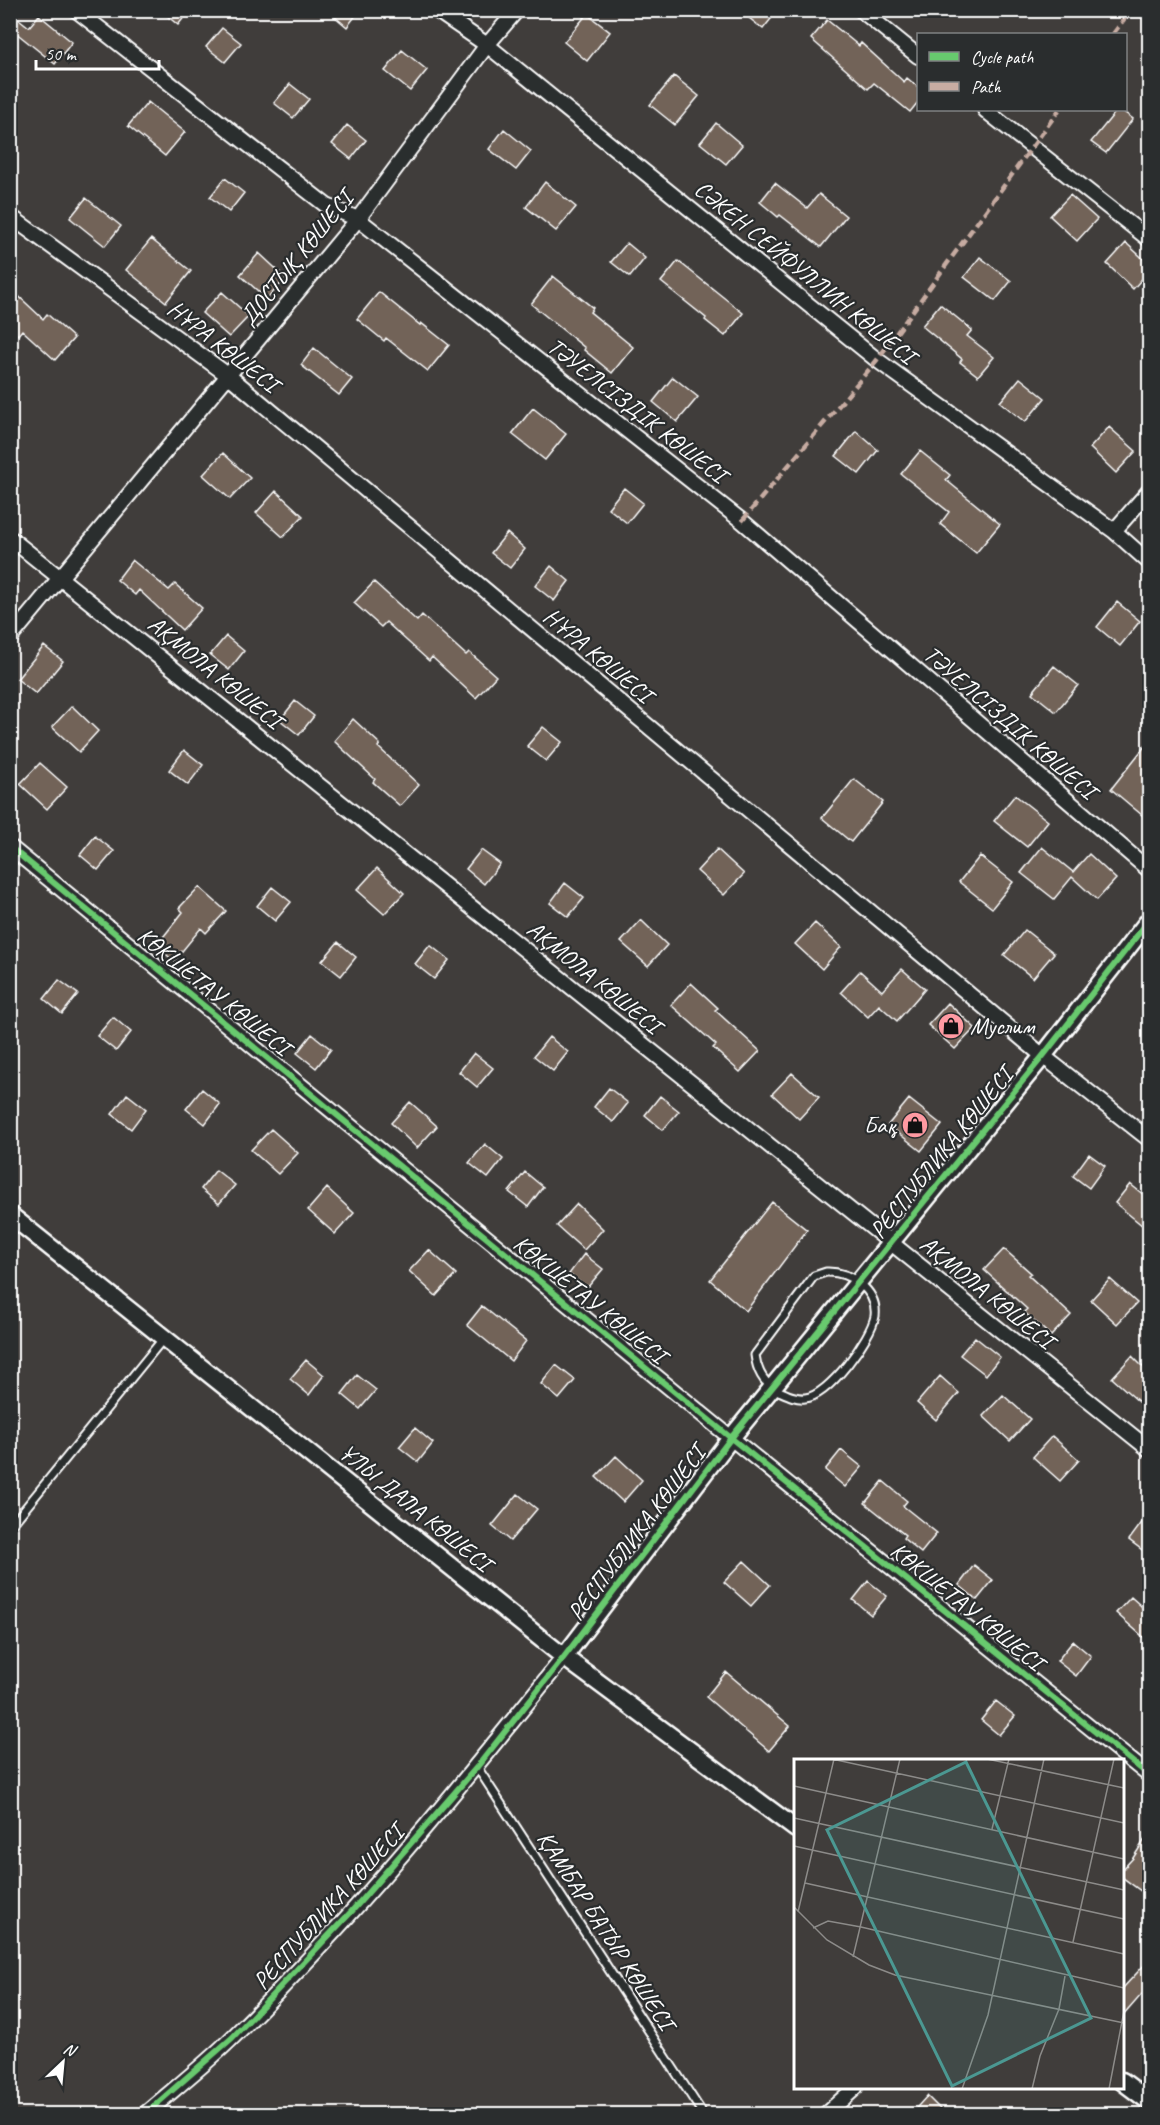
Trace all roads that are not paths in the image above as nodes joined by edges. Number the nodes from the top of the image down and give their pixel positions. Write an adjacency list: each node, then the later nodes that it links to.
1 (76, 10): 9 (street, ТӘУЕЛСІЗДІК КӨШЕСІ)
2 (436, 10): 5 (street, СӘКЕН СЕЙФУЛЛИН КӨШЕСІ)
3 (517, 10): 5 (street, ДОСТЫҚ КӨШЕСІ)
4 (861, 10): 6 (street)
5 (487, 45): 9 (street, ДОСТЫҚ КӨШЕСІ); 13 (street, СӘКЕН СЕЙФУЛЛИН КӨШЕСІ)
6 (917, 55)
7 (987, 111): 10 (street)
8 (10, 216): 11 (street, НҰРА КӨШЕСІ)
9 (358, 219): 11 (street, ДОСТЫҚ КӨШЕСІ); 19 (street, ТӘУЕЛСІЗДІК КӨШЕСІ)
10 (1149, 240)
11 (229, 376): 16 (street, ДОСТЫҚ КӨШЕСІ); 21 (street, НҰРА КӨШЕСІ)
12 (1149, 490): 13 (street)
13 (1114, 531): 15 (street, СӘКЕН СЕЙФУЛЛИН КӨШЕСІ)
14 (10, 538): 16 (street, АҚМОЛА КӨШЕСІ)
15 (1149, 563)
16 (61, 577): 17 (street, ДОСТЫҚ КӨШЕСІ); 24 (street, АҚМОЛА КӨШЕСІ)
17 (10, 638)
18 (10, 847): 28 (street, КӨКШЕТАУ КӨШЕСІ)
19 (1149, 871)
20 (1149, 919): 21 (street, РЕСПУБЛИКА КӨШЕСІ)
21 (1043, 1056): 22 (street, НҰРА КӨШЕСІ); 24 (street, РЕСПУБЛИКА КӨШЕСІ)
22 (1149, 1140)
23 (10, 1215): 26 (street, ҰЛЫ ДАЛА КӨШЕСІ)
24 (890, 1244): 25 (street, РЕСПУБЛИКА КӨШЕСІ); 29 (street, АҚМОЛА КӨШЕСІ)
25 (859, 1281): 27 (street, РЕСПУБЛИКА КӨШЕСІ); 27 (lane); 27 (lane)
26 (165, 1337): 30 (lane); 31 (street, ҰЛЫ ДАЛА КӨШЕСІ)
27 (773, 1388): 28 (street, РЕСПУБЛИКА КӨШЕСІ)
28 (731, 1438): 31 (street, РЕСПУБЛИКА КӨШЕСІ); 32 (street, КӨКШЕТАУ КӨШЕСІ)
29 (1149, 1450)
30 (10, 1527)
31 (564, 1657): 34 (street, РЕСПУБЛИКА КӨШЕСІ); 36 (street, ҰЛЫ ДАЛА КӨШЕСІ)
32 (1123, 1759)
33 (1125, 1761): 35 (street, КӨКШЕТАУ КӨШЕСІ)
34 (477, 1767): 40 (street, РЕСПУБЛИКА КӨШЕСІ); 41 (lane, ҚАМБАР БАТЫР КӨШЕСІ)
35 (1149, 1776)
36 (794, 1828)
37 (1124, 2082): 39 (street)
38 (854, 2089): 42 (street)
39 (1149, 2102)
40 (145, 2115)
41 (703, 2115)
42 (826, 2115)

